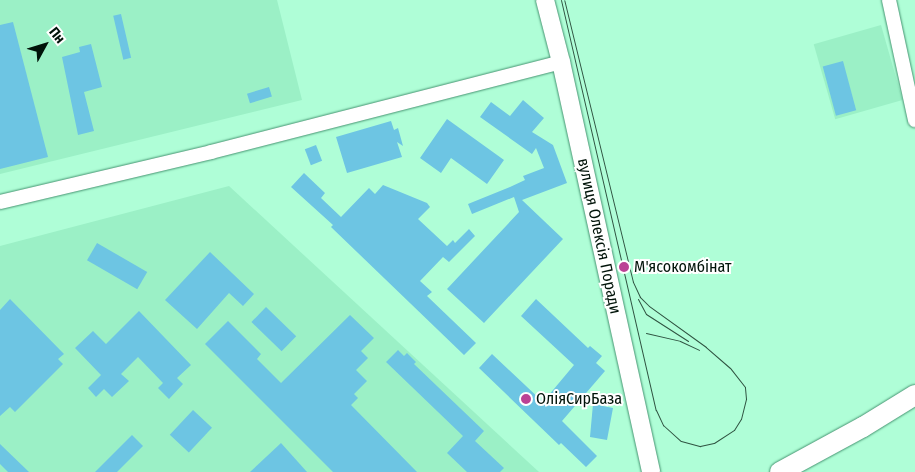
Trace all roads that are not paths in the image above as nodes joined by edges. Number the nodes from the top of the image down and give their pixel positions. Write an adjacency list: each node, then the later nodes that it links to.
1 (545, 0): 3 (main road, вулиця Олексія Поради)
2 (889, 0): 4 (street)
3 (561, 62): 5 (street); 7 (main road, вулиця Олексія Поради)
4 (915, 120)
5 (0, 202)
6 (915, 395): 8 (highway)
7 (651, 472)
8 (780, 472)

